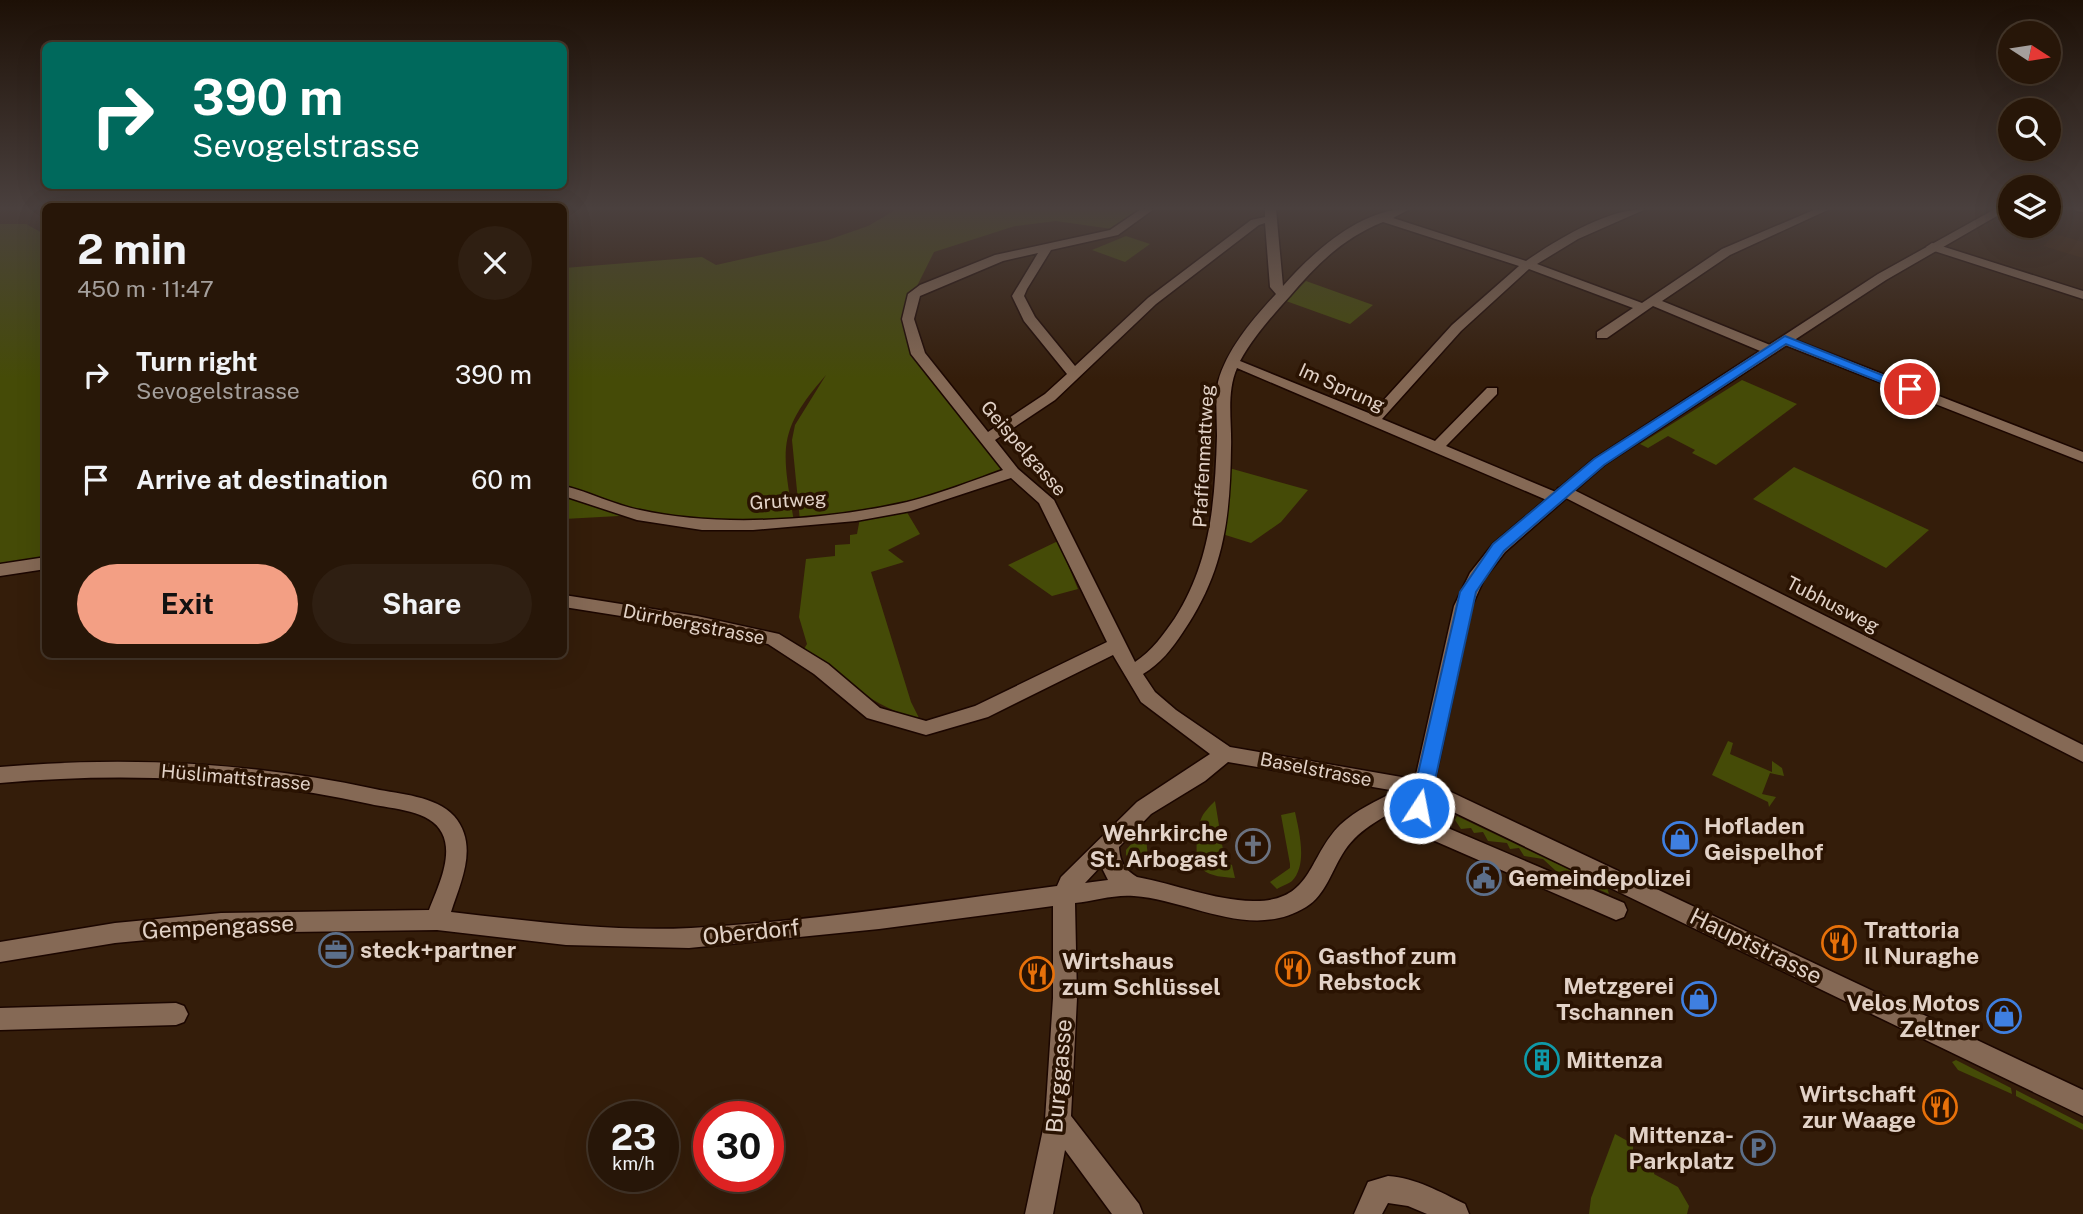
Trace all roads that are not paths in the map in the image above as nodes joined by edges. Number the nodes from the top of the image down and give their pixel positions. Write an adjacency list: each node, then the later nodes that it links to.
1 (977, 266): 20 (street, Geispelgasse)
2 (1036, 266): 17 (street)
3 (1198, 266): 17 (street)
4 (1274, 266): 10 (street)
5 (1313, 266): 10 (street, Pfaffenmattweg)
6 (1528, 266): 12 (street); 19 (street)
7 (1706, 266): 12 (street)
8 (1903, 266): 14 (street)
9 (1991, 266): 11 (street)
10 (1284, 295): 16 (street, Pfaffenmattweg)
11 (2083, 295)
12 (1647, 304): 13 (street); 15 (street)
13 (1602, 335)
14 (1785, 340): 15 (street); 22 (street)
15 (1770, 350): 25 (street)
16 (1232, 363): 19 (street, Im Sprung); 30 (street, Pfaffenmattweg)
17 (1074, 374): 20 (street)
18 (1492, 391): 21 (street)
19 (1372, 421): 21 (street, Im Sprung)
20 (987, 439): 23 (street, Geispelgasse)
21 (1436, 448): 25 (street, Im Sprung)
22 (2083, 457)
23 (1013, 472): 24 (street, Grutweg); 29 (street, Geispelgasse)
24 (567, 492)
25 (1559, 494): 32 (street, Tubhusweg); 34 (street)
26 (42, 564): 27 (street)
27 (0, 570)
28 (567, 601): 29 (street, Dürrbergstrasse)
29 (1117, 645): 30 (street, Geispelgasse)
30 (1130, 672): 31 (street, Baselstrasse)
31 (1225, 754): 34 (street, Baselstrasse); 35 (street)
32 (2083, 754)
33 (0, 775): 39 (street, Hüslimattstrasse)
34 (1423, 788): 36 (street, Oberdorf); 38 (street); 43 (street, Hauptstrasse)
35 (1108, 844): 36 (street); 37 (street)
36 (1132, 886): 37 (street, Oberdorf)
37 (1063, 894): 39 (street, Oberdorf); 44 (street, Burggasse)
38 (1616, 910)
39 (437, 920): 40 (street, Gempengasse)
40 (0, 953)
41 (176, 1014): 42 (street)
42 (0, 1019)
43 (2083, 1103)
44 (1058, 1120): 46 (street, Burggasse); 47 (street)
45 (1372, 1202): 48 (street)
46 (1039, 1214)
47 (1129, 1214)
48 (1455, 1214)

